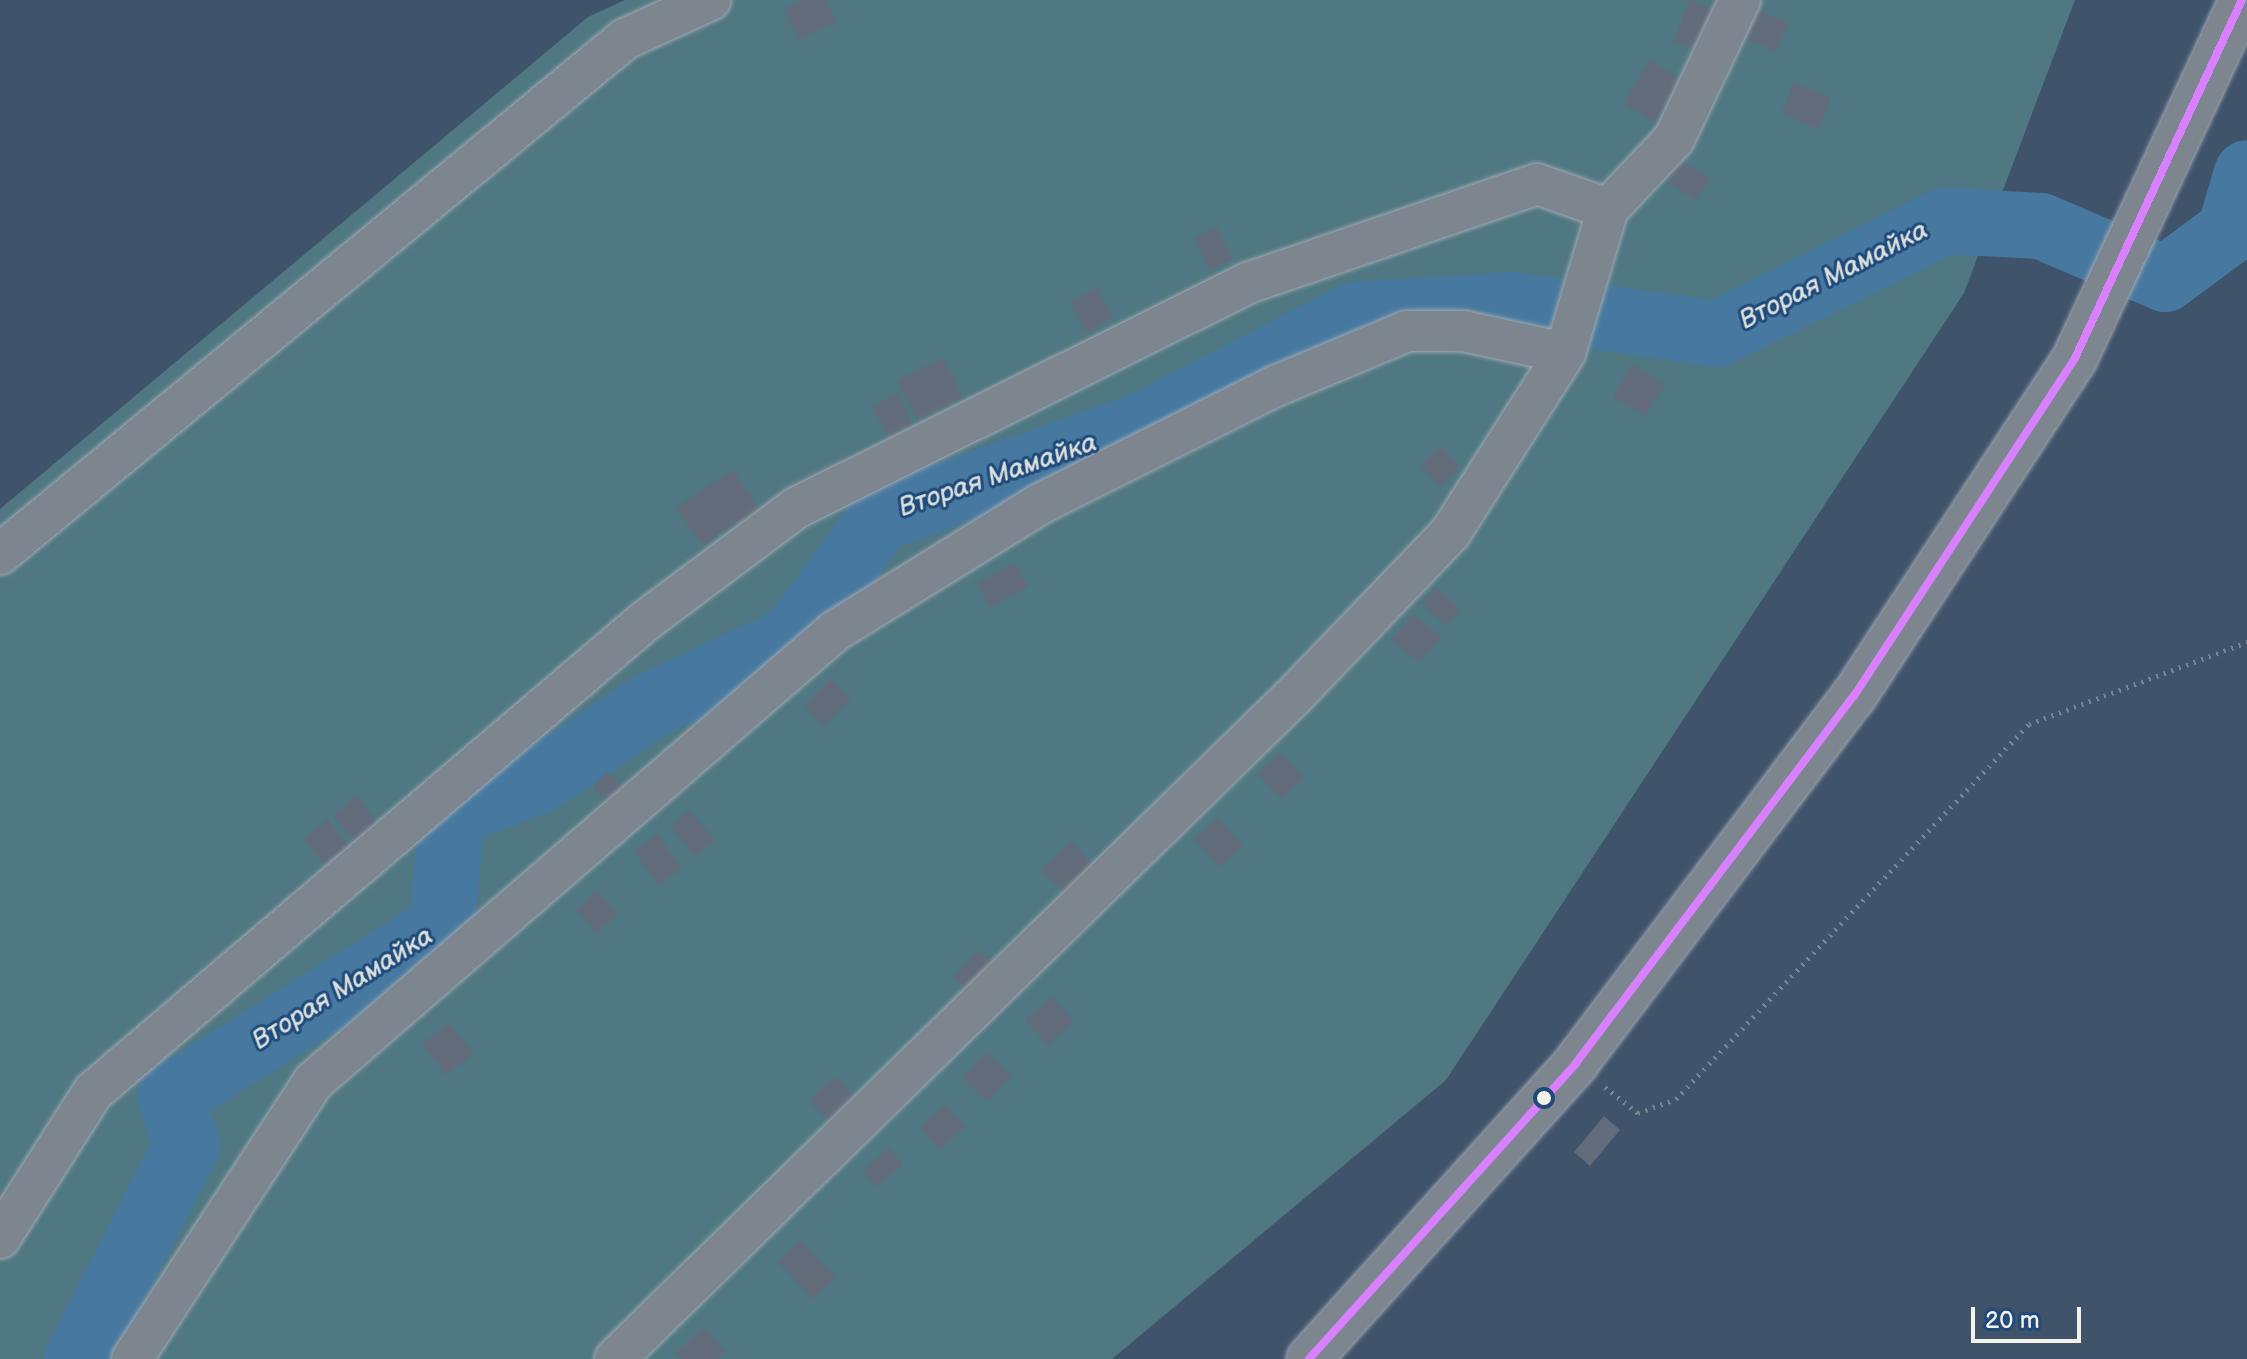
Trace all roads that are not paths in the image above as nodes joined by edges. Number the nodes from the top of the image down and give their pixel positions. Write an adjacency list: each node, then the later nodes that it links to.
1 (710, 0): 6 (lane)
2 (1740, 0): 4 (lane)
3 (2242, 0): 10 (highway)
4 (1608, 209): 5 (lane); 7 (lane)
5 (1565, 353): 8 (lane); 9 (lane)
6 (0, 554)
7 (0, 1238)
8 (132, 1359)
9 (615, 1359)
10 (1309, 1359)

